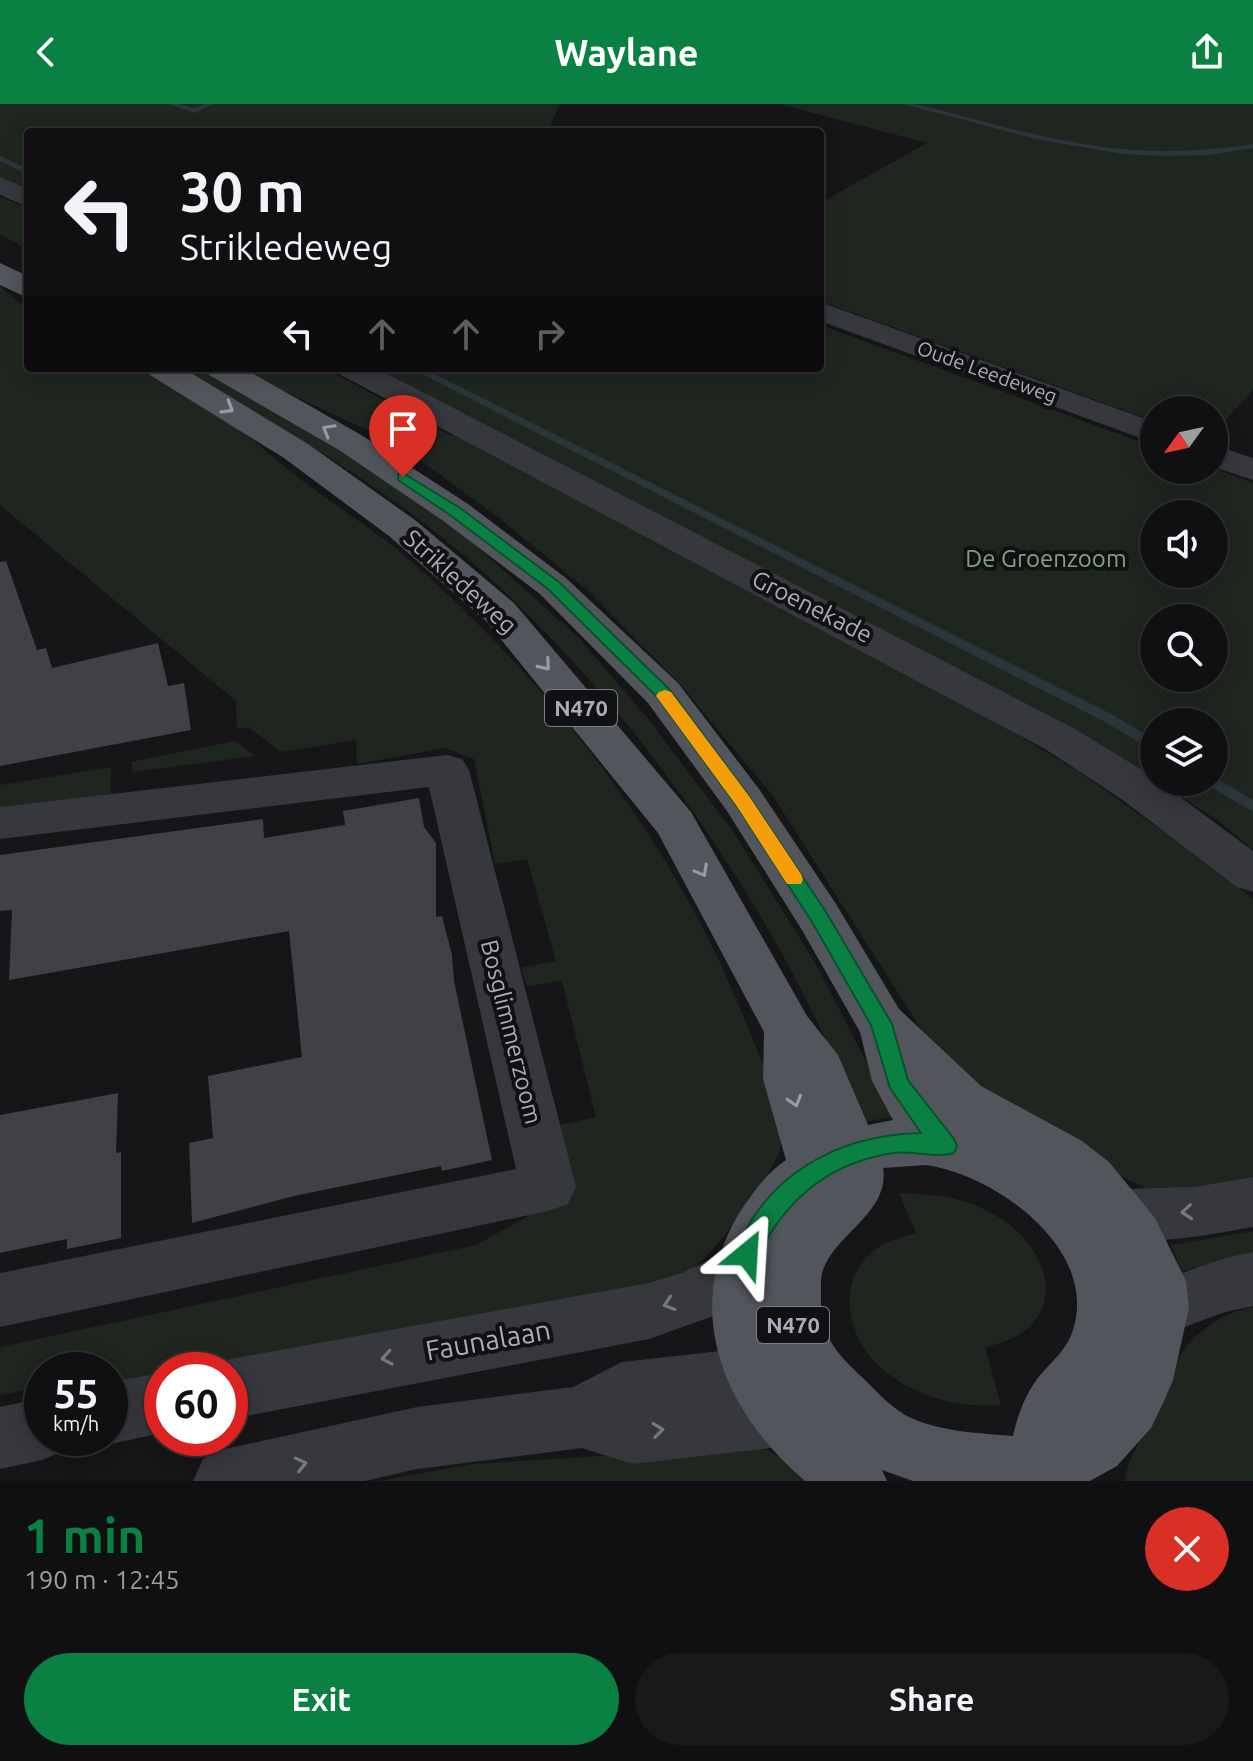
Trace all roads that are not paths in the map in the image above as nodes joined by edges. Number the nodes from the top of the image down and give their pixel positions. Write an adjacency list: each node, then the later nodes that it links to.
1 (0, 185): 2 (street)
2 (24, 197)
3 (12, 259): 4 (main road)
4 (24, 282)
5 (824, 312): 9 (street, Oude Leedeweg)
6 (168, 372): 15 (main road, Strikledeweg / N470, one-way to 15)
7 (227, 372): 14 (main road, Strikledeweg / N470, one-way to 7)
8 (360, 372): 13 (street, Groenekade)
9 (1140, 428)
10 (1228, 460): 11 (street)
11 (1253, 470)
12 (0, 823): 20 (street, Bosglimmerzoom)
13 (1253, 875)
14 (963, 1130): 15 (main road, N470); 17 (main road, N470)
15 (835, 1161): 18 (main road, N470); 23 (main road, N470)
16 (1253, 1202): 17 (street, one-way to 17)
17 (1093, 1215): 21 (main road, N470); 27 (main road, N470)
18 (740, 1272): 22 (street, Faunalaan, one-way to 22); 23 (main road, N470)
19 (1253, 1279): 21 (street)
20 (0, 1300)
21 (1160, 1308): 27 (main road, N470)
22 (248, 1386)
23 (783, 1388): 26 (main road, N470); 28 (street, one-way to 23); 29 (main road, N470)
24 (24, 1433): 25 (street)
25 (0, 1438)
26 (934, 1468): 27 (main road, N470)
27 (1070, 1468)
28 (225, 1481)
29 (855, 1481)

